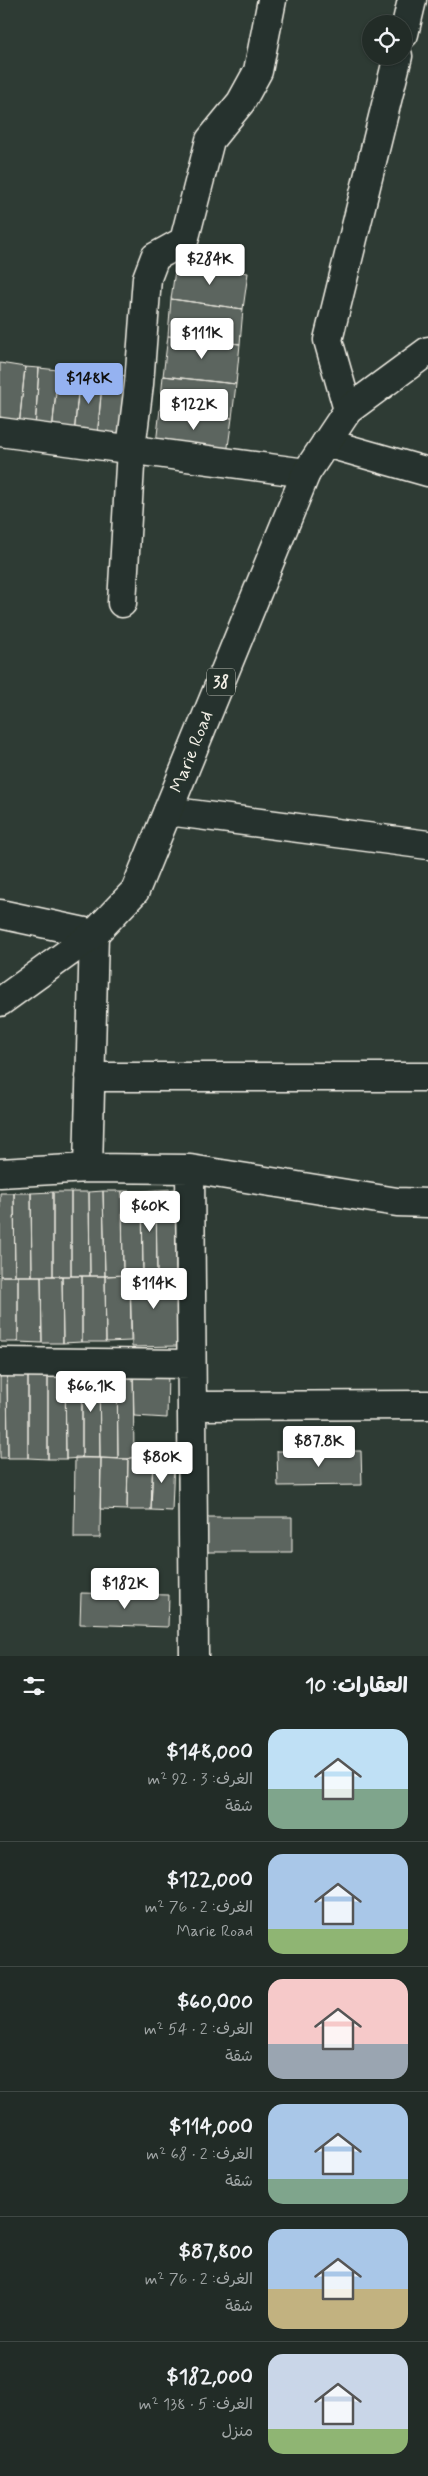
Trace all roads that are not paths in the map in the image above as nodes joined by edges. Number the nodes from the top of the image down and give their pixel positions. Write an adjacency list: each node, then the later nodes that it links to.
1 (272, 0): 9 (street)
2 (412, 0): 3 (street)
3 (408, 15)
4 (396, 65): 6 (street)
5 (428, 351): 6 (street, Marie Road / 38)
6 (348, 410): 8 (street, Marie Road / 38)
7 (0, 432): 9 (street)
8 (326, 443): 10 (street); 11 (street, Marie Road / 38)
9 (131, 449): 11 (street); 12 (street)
10 (428, 472)
11 (306, 473): 13 (street, Marie Road / 38)
12 (122, 603)
13 (168, 812): 14 (street); 16 (street, Marie Road / 38)
14 (428, 845)
15 (0, 914): 16 (street)
16 (94, 934): 17 (street, Marie Road / 38); 18 (street)
17 (0, 1002)
18 (90, 1077): 19 (street); 20 (street)
19 (428, 1077)
20 (88, 1168): 21 (street); 22 (street)
21 (190, 1169): 23 (street); 25 (street)
22 (0, 1173)
23 (428, 1203)
24 (0, 1362): 25 (street)
25 (192, 1364): 27 (street)
26 (428, 1405): 27 (street)
27 (192, 1406): 28 (street)
28 (194, 1656)

